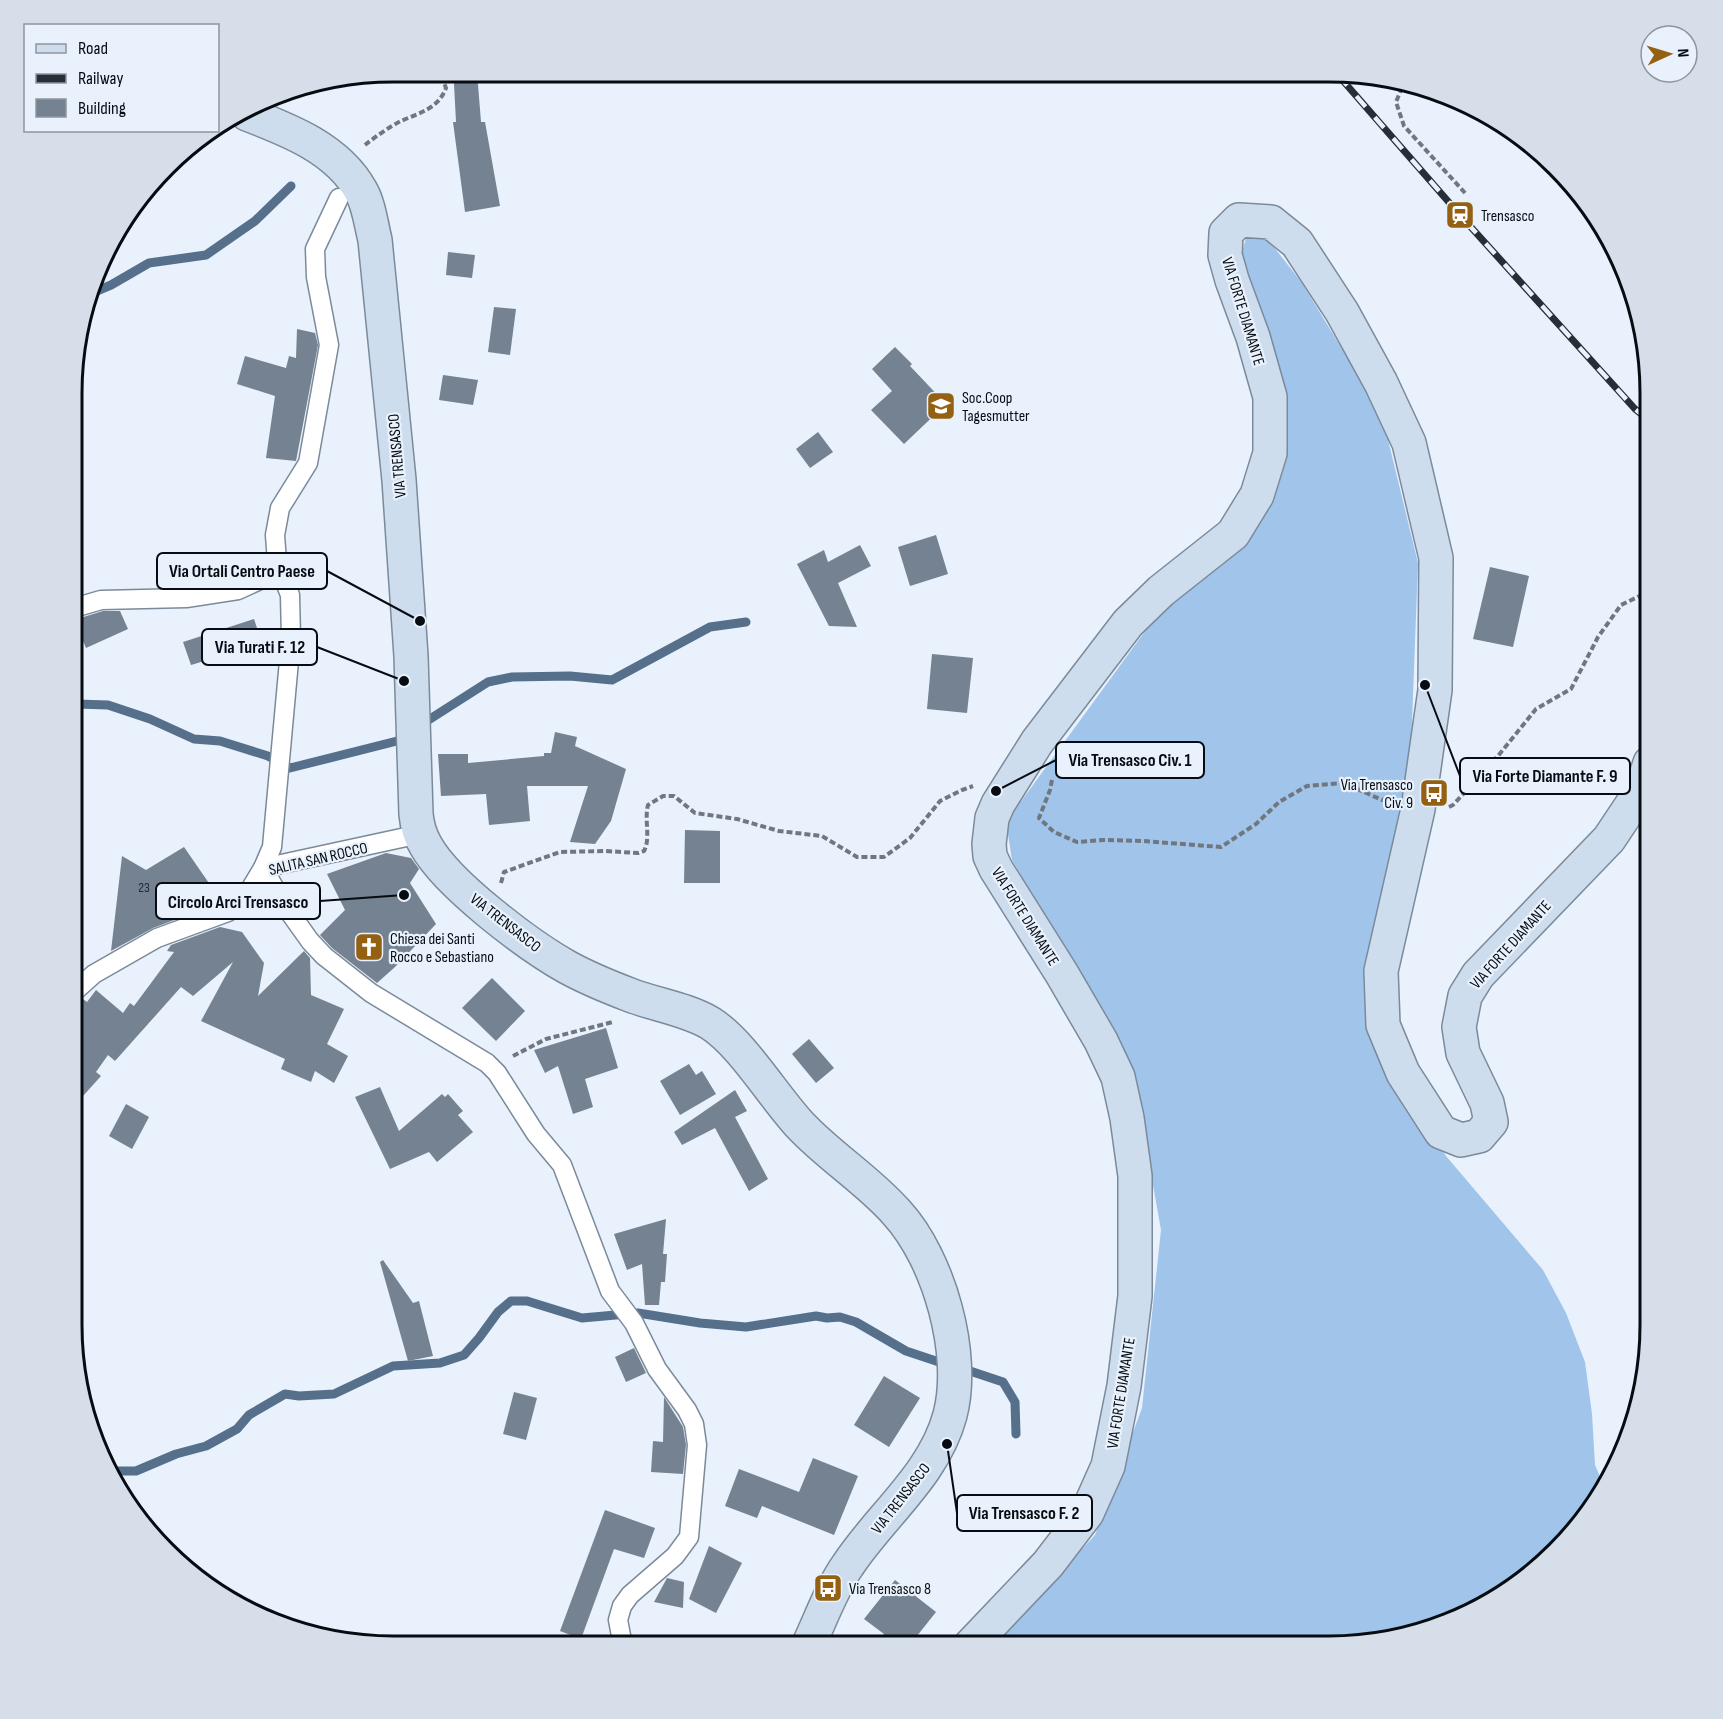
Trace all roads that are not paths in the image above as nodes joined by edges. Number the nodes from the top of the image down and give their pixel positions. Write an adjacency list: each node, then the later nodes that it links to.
1 (253, 117): 2 (main road, VIA TRENSASCO)
2 (345, 187): 3 (street); 6 (main road, VIA TRENSASCO)
3 (277, 561): 4 (street); 7 (street)
4 (83, 605)
5 (1640, 792): 11 (main road, VIA FORTE DIAMANTE)
6 (420, 834): 7 (street, SALITA SAN ROCCO); 10 (main road, VIA TRENSASCO)
7 (263, 867): 8 (street, SALITA SAN ROCCO); 9 (street)
8 (83, 984)
9 (621, 1636)
10 (813, 1636)
11 (980, 1636)

